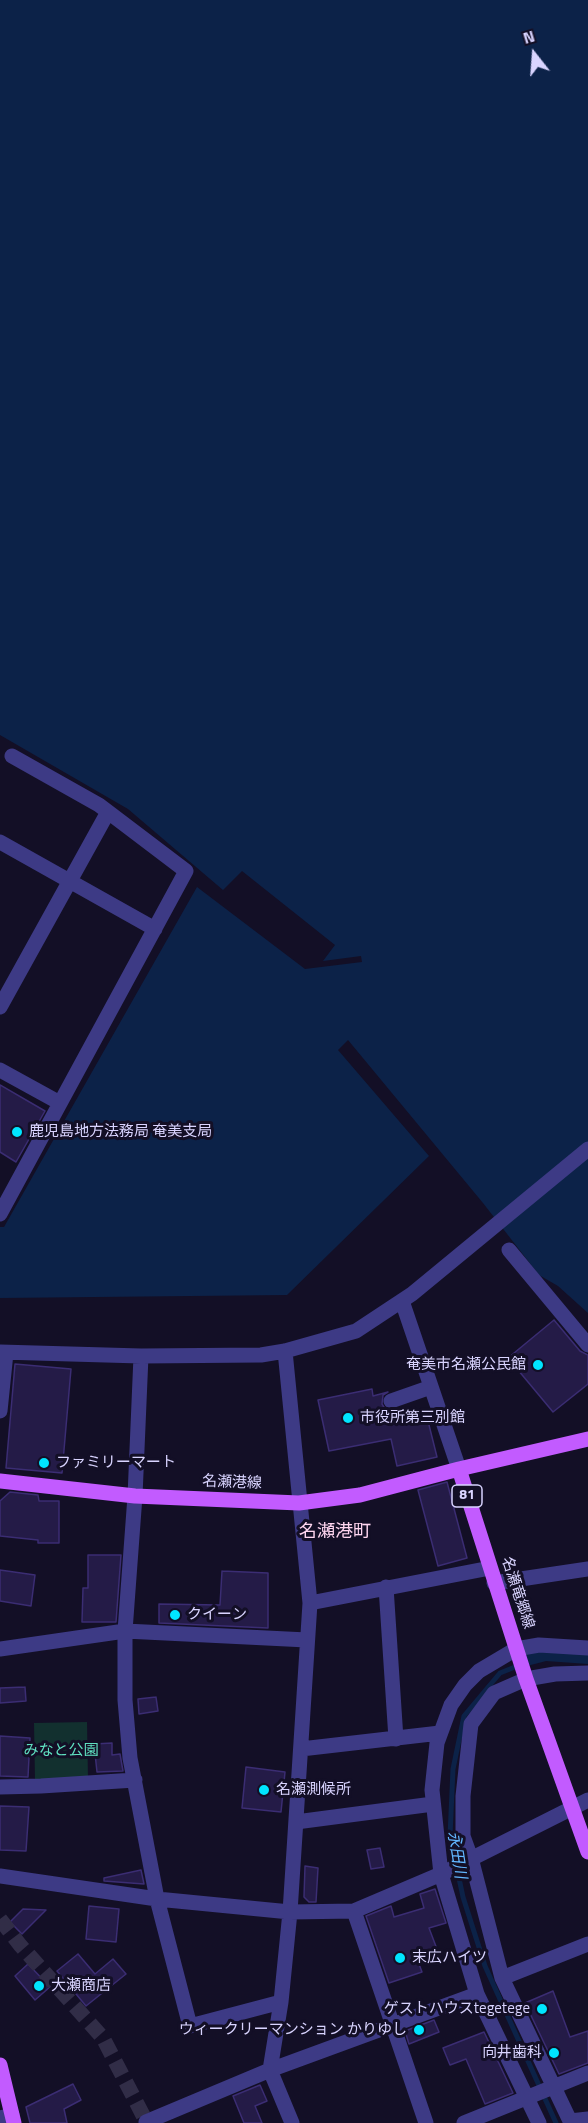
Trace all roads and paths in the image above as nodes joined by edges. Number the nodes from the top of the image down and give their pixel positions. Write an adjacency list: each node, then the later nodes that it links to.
1 (12, 756): 2 (street)
2 (108, 812): 4 (street); 5 (street)
3 (0, 842): 4 (street)
4 (69, 881): 5 (street); 6 (street)
5 (155, 929): 8 (street)
6 (0, 1006)
7 (0, 1070): 8 (street)
8 (60, 1103): 10 (street)
9 (588, 1149): 12 (street)
10 (0, 1214)
11 (509, 1250): 13 (street)
12 (402, 1301): 14 (street); 17 (street)
13 (588, 1345)
14 (285, 1351): 16 (street); 24 (street)
15 (3, 1352): 16 (street); 19 (street)
16 (141, 1356): 23 (street)
17 (431, 1387): 18 (street); 21 (street)
18 (391, 1401)
19 (0, 1411)
20 (588, 1439): 21 (main road, 81)
21 (459, 1468): 24 (main road, 名瀬港線); 26 (main road, 名瀬竜郷線 / 81)
22 (0, 1481): 23 (main road, 名瀬港線)
23 (135, 1496): 24 (main road, 名瀬港線); 29 (street)
24 (299, 1503): 28 (street)
25 (588, 1569): 26 (street)
26 (492, 1575): 27 (street); 33 (main road, 名瀬竜郷線 / 81)
27 (386, 1587): 28 (street); 37 (street)
28 (310, 1603): 30 (street)
29 (125, 1631): 30 (street); 32 (street); 39 (street)
30 (307, 1640): 38 (street)
31 (588, 1648): 33 (street)
32 (0, 1649)
33 (516, 1649): 35 (main road, 名瀬竜郷線 / 81); 36 (street)
34 (588, 1673): 35 (street)
35 (526, 1679): 43 (main road, 名瀬竜郷線 / 81); 46 (street)
36 (441, 1733): 37 (street); 42 (street)
37 (396, 1739): 38 (street)
38 (301, 1749): 44 (street)
39 (135, 1779): 40 (street); 49 (street)
40 (0, 1787)
41 (588, 1800): 43 (street)
42 (433, 1804): 44 (street); 47 (street)
43 (573, 1807): 45 (main road, 名瀬竜郷線 / 81); 46 (street)
44 (296, 1822): 51 (street)
45 (588, 1852)
46 (471, 1858): 47 (street); 53 (street)
47 (441, 1874): 50 (street); 54 (street)
48 (0, 1876): 49 (street)
49 (157, 1899): 51 (street); 55 (street)
50 (354, 1911): 51 (street); 56 (street)
51 (290, 1912): 55 (street)
52 (588, 1944): 53 (street)
53 (502, 1978): 60 (street)
54 (477, 1994): 56 (street); 61 (street)
55 (281, 2002): 58 (street)
56 (392, 2025): 58 (street); 67 (street)
57 (0, 2065): 62 (main road)
58 (270, 2070): 64 (street); 66 (street)
59 (588, 2073): 60 (street)
60 (554, 2086): 61 (street); 65 (street)
61 (527, 2098): 68 (street); 69 (street)
62 (9, 2119)
63 (588, 2119): 65 (street)
64 (146, 2122)
65 (570, 2122)
66 (292, 2123)
67 (426, 2123)
68 (464, 2123)
69 (540, 2123)

